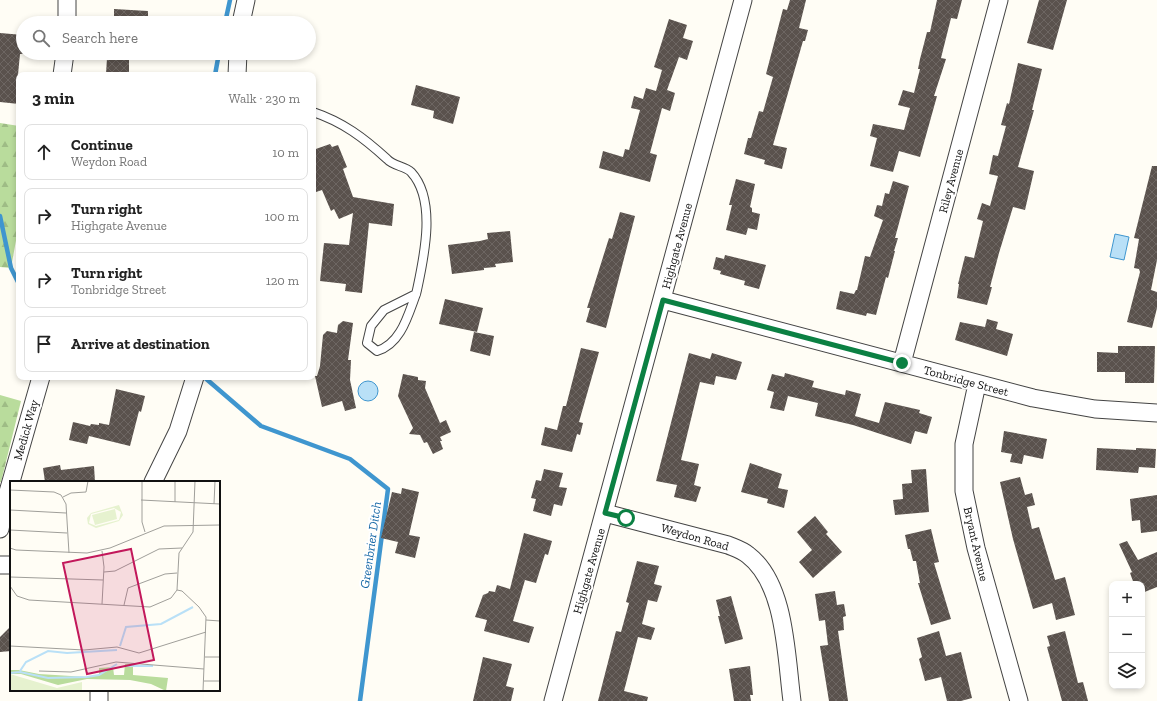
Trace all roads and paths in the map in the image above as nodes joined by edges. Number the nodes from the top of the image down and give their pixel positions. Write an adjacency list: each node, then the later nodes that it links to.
1 (67, 0): 5 (street)
2 (246, 0): 6 (street)
3 (743, 0): 13 (street, Highgate Avenue)
4 (999, 0): 14 (street, Riley Avenue)
5 (67, 16)
6 (243, 16)
7 (64, 60): 9 (street)
8 (238, 60): 10 (street)
9 (62, 72)
10 (237, 72)
11 (316, 113): 12 (lane)
12 (416, 294): 12 (lane)
13 (663, 300): 14 (street, Tonbridge Street); 22 (street, Highgate Avenue)
14 (902, 363): 17 (street, Tonbridge Street)
15 (41, 380): 19 (street, Medick Way)
16 (194, 380): 20 (street)
17 (977, 384): 18 (street, Tonbridge Street); 26 (street, Bryant Avenue)
18 (1157, 413)
19 (11, 481)
20 (153, 481)
21 (10, 485): 23 (street, Medick Way)
22 (605, 513): 24 (street, Highgate Avenue); 25 (street, Weydon Road)
23 (0, 529)
24 (553, 701)
25 (792, 701)
26 (1019, 701)

